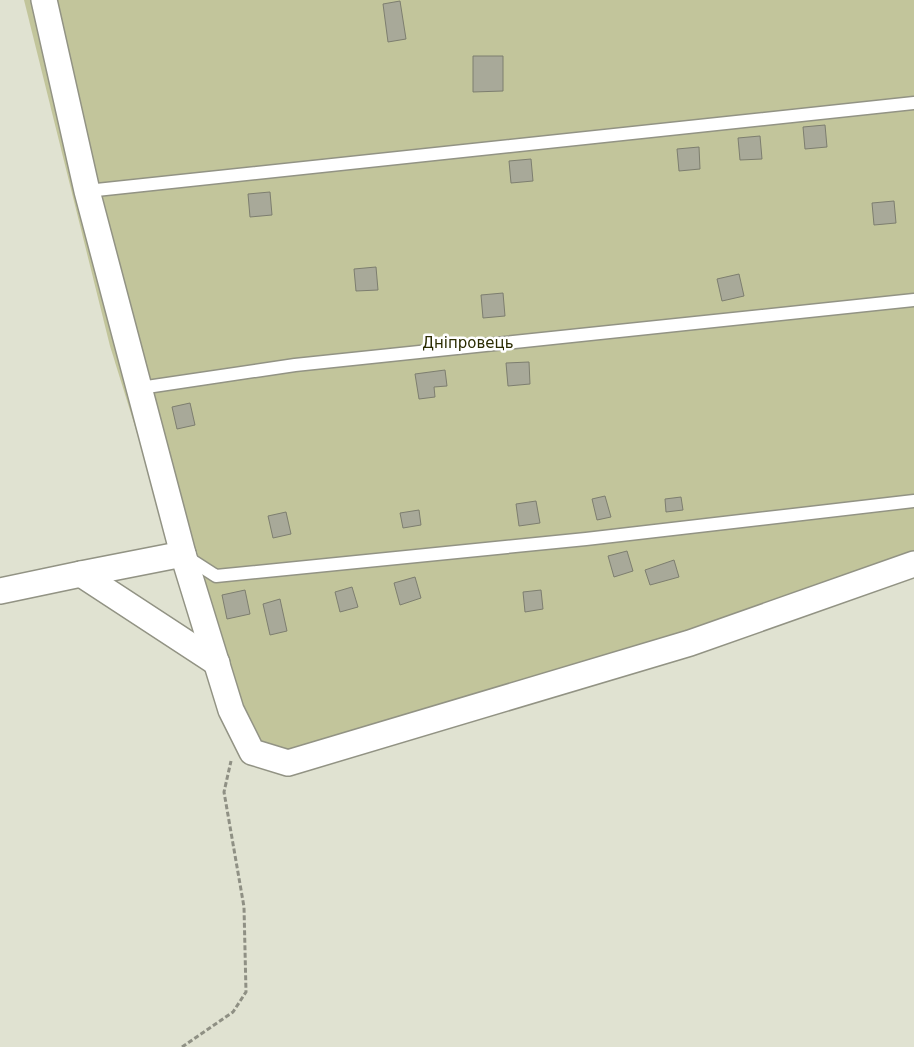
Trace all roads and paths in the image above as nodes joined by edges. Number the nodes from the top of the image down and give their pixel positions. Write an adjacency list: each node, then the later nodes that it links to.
1 (44, 0): 3 (street)
2 (914, 103): 3 (lane)
3 (87, 191): 5 (street)
4 (914, 300): 5 (lane)
5 (140, 388): 7 (street)
6 (914, 500): 7 (lane)
7 (183, 554): 9 (street); 11 (street)
8 (914, 564): 12 (street)
9 (80, 574): 10 (street); 11 (street)
10 (0, 591)
11 (217, 663): 12 (street)
12 (252, 752): 13 (path)
13 (182, 1047)

